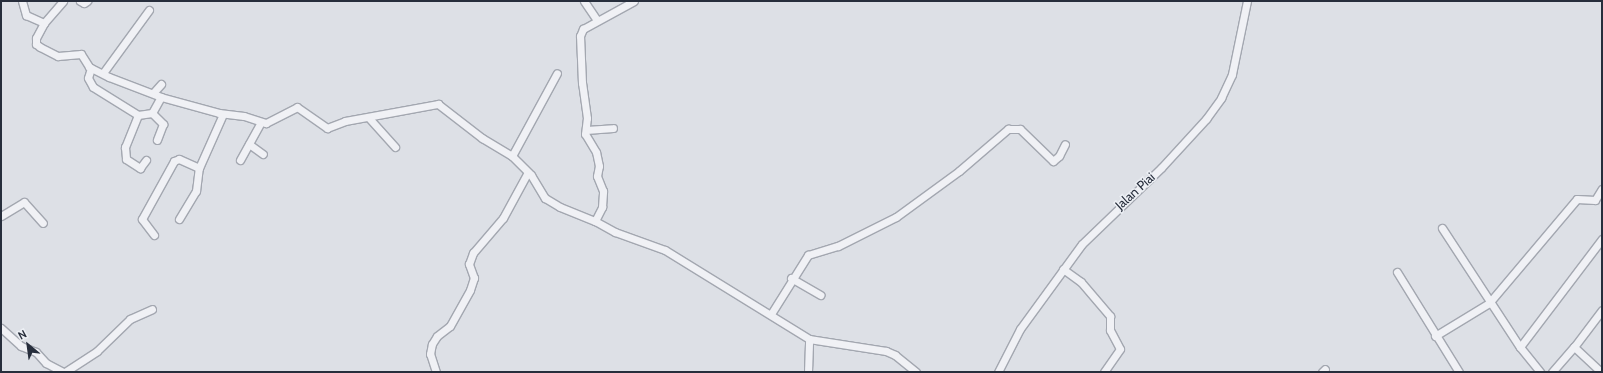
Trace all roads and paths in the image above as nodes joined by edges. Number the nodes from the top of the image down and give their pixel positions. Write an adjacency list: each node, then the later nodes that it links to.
1 (22, 1): 10 (street)
2 (63, 1): 10 (street)
3 (80, 1): 4 (street)
4 (87, 1)
5 (584, 1): 9 (street)
6 (634, 1): 9 (street)
7 (1247, 1): 42 (street, Jalan Piai)
8 (149, 10): 13 (street)
9 (598, 20): 23 (street)
10 (44, 23): 11 (street)
11 (91, 68): 13 (street); 19 (street)
12 (557, 72): 29 (street)
13 (103, 73): 15 (street)
14 (161, 84): 15 (street)
15 (153, 94): 16 (street)
16 (161, 97): 17 (street); 18 (street)
17 (152, 113): 19 (street); 24 (street)
18 (223, 114): 21 (street); 32 (street)
19 (138, 115): 30 (street)
20 (369, 118): 21 (street); 27 (street); 29 (street)
21 (261, 122): 25 (street)
22 (613, 128): 23 (street)
23 (586, 130): 37 (street)
24 (157, 140)
25 (249, 144): 28 (street); 31 (street)
26 (1065, 144): 44 (street)
27 (395, 147)
28 (262, 154)
29 (512, 156): 33 (street)
30 (146, 160)
31 (240, 160)
32 (199, 168): 36 (street); 40 (street)
33 (528, 172): 37 (street); 56 (street)
34 (1602, 189): 46 (street)
35 (1, 216): 38 (street)
36 (179, 219)
37 (596, 221): 49 (street)
38 (43, 223)
39 (1442, 228): 46 (street)
40 (154, 235)
41 (1602, 239): 53 (street)
42 (1063, 269): 59 (street, Jalan Piai); 60 (street)
43 (1397, 272): 51 (street)
44 (792, 278): 45 (street); 49 (street)
45 (820, 295)
46 (1489, 303): 51 (street); 53 (street)
47 (152, 309): 55 (street)
48 (1602, 310): 54 (street)
49 (771, 314): 52 (street)
50 (1, 328): 55 (street)
51 (1435, 336): 61 (street)
52 (809, 339): 57 (street); 58 (street)
53 (1520, 347): 62 (street)
54 (1574, 347): 63 (street); 64 (street)
55 (64, 372)
56 (436, 372)
57 (808, 372)
58 (916, 372)
59 (998, 372)
60 (1104, 372)
61 (1459, 372)
62 (1540, 372)
63 (1552, 372)
64 (1601, 372)

